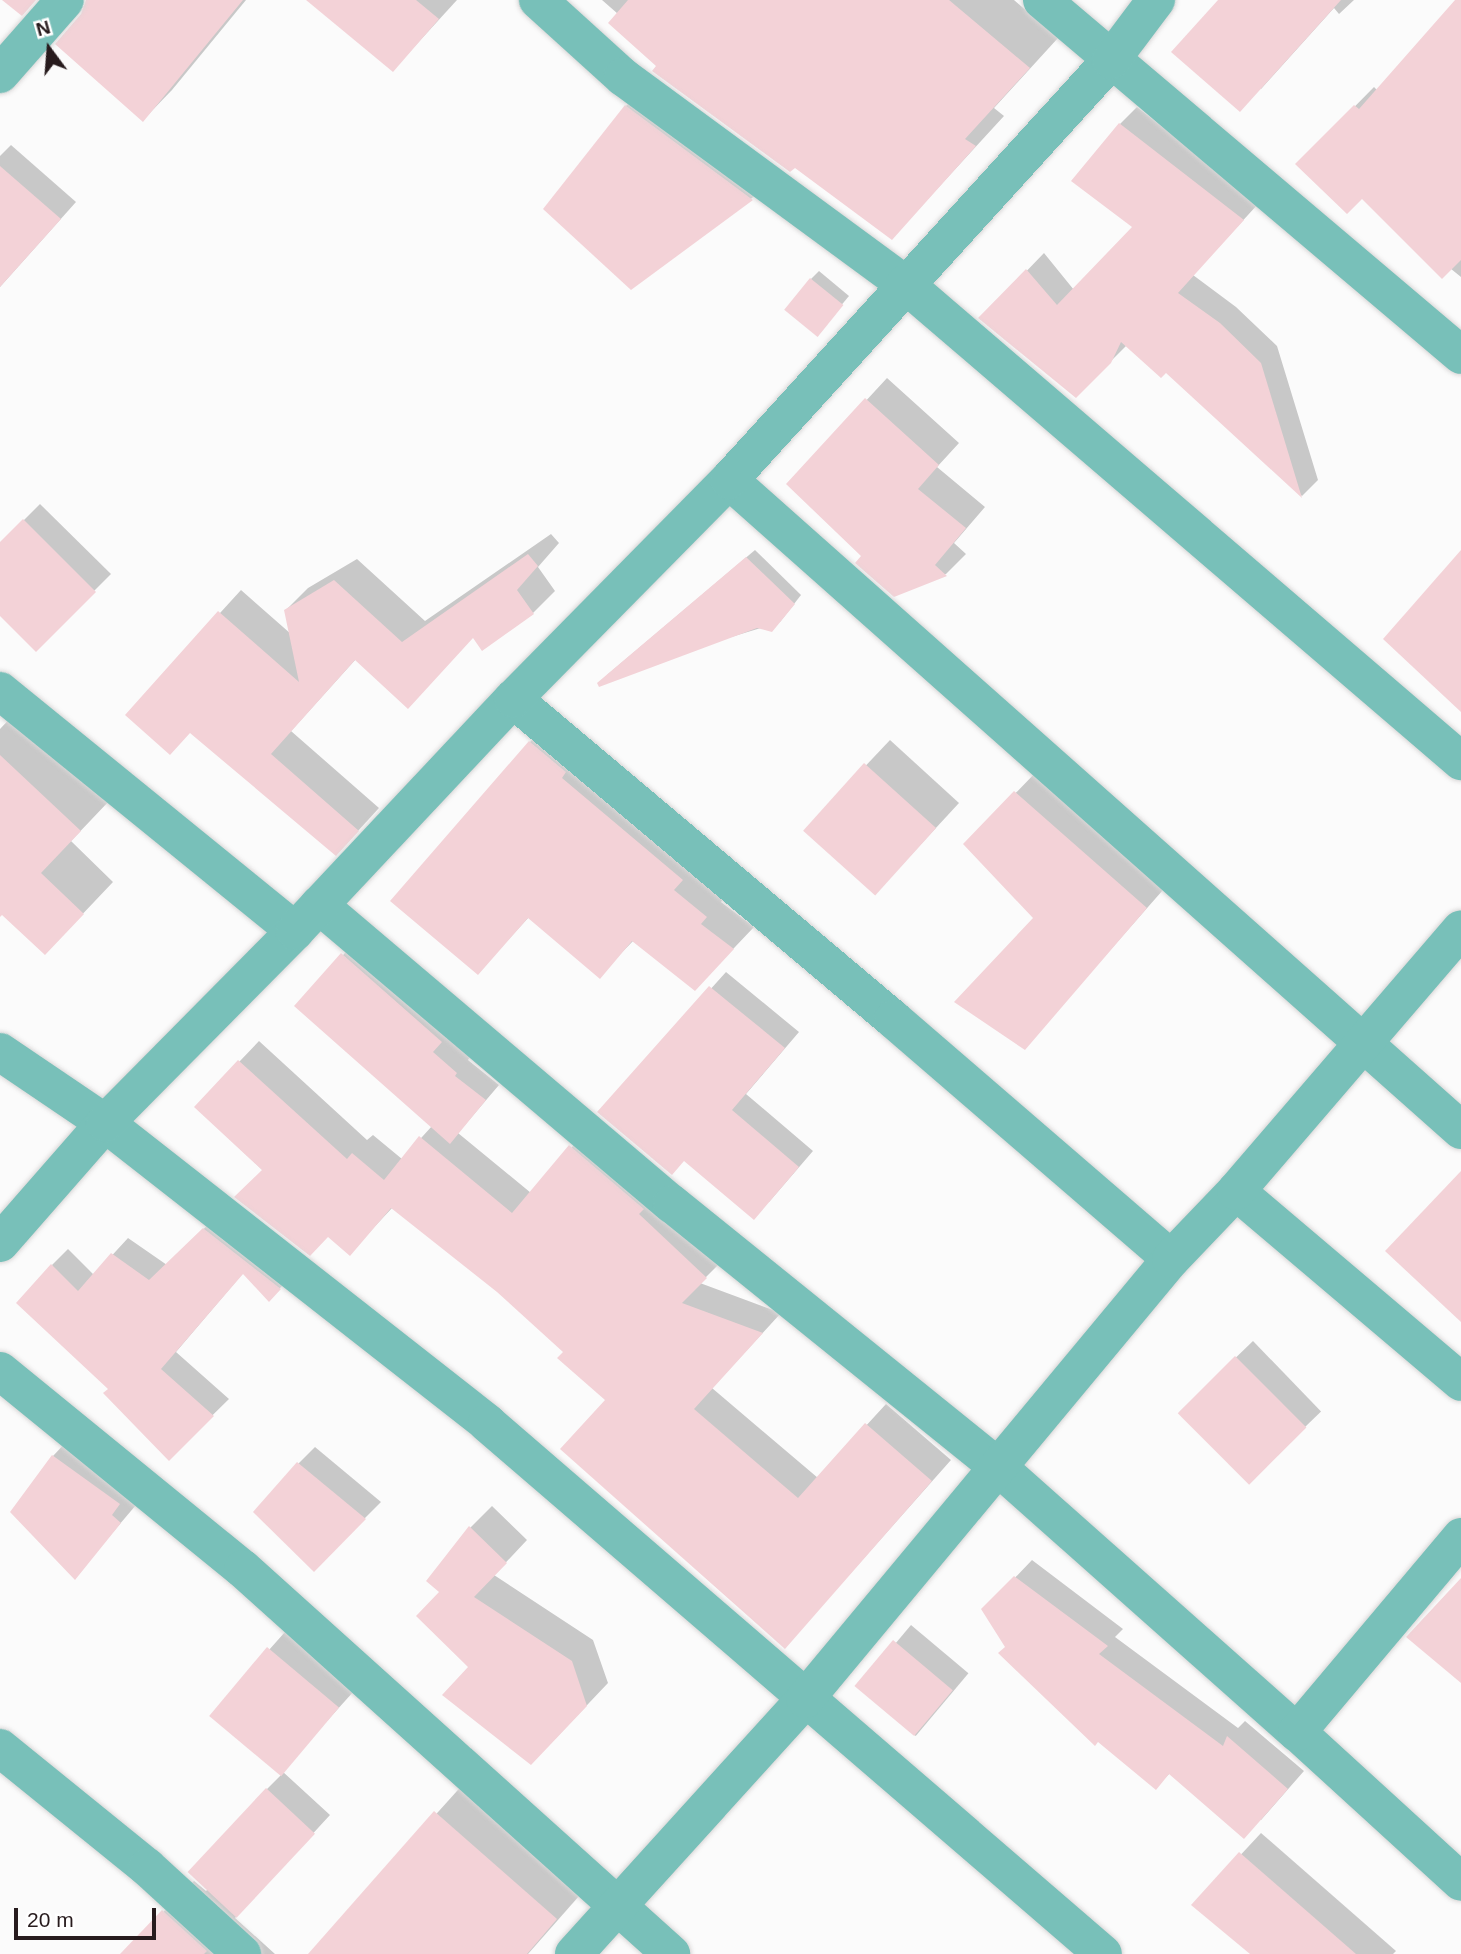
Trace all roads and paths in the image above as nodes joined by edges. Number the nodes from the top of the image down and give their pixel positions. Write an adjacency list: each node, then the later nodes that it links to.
1 (65, 0): 6 (street)
2 (538, 0): 7 (street)
3 (1042, 0): 5 (street)
4 (1156, 0): 5 (street)
5 (1111, 61): 7 (street); 8 (street)
6 (0, 74)
7 (905, 284): 9 (street); 12 (street)
8 (1461, 355)
9 (729, 480): 11 (street); 15 (street)
10 (0, 691): 13 (street)
11 (513, 699): 13 (street); 21 (street)
12 (1461, 761)
13 (307, 918): 17 (street); 24 (street)
14 (1461, 929): 15 (street)
15 (1360, 1043): 18 (street); 19 (street)
16 (0, 1052): 17 (street)
17 (105, 1123): 20 (street); 26 (street)
18 (1461, 1130)
19 (1236, 1191): 21 (street); 23 (street)
20 (0, 1243)
21 (1171, 1259): 24 (street)
22 (0, 1371): 30 (street)
23 (1461, 1382)
24 (998, 1467): 26 (street); 27 (street)
25 (1461, 1537): 27 (street)
26 (805, 1699): 30 (street); 34 (street)
27 (1297, 1731): 29 (street)
28 (0, 1748): 31 (street)
29 (1461, 1882)
30 (616, 1906): 32 (street); 33 (street)
31 (242, 1954)
32 (574, 1954)
33 (671, 1954)
34 (1103, 1954)

